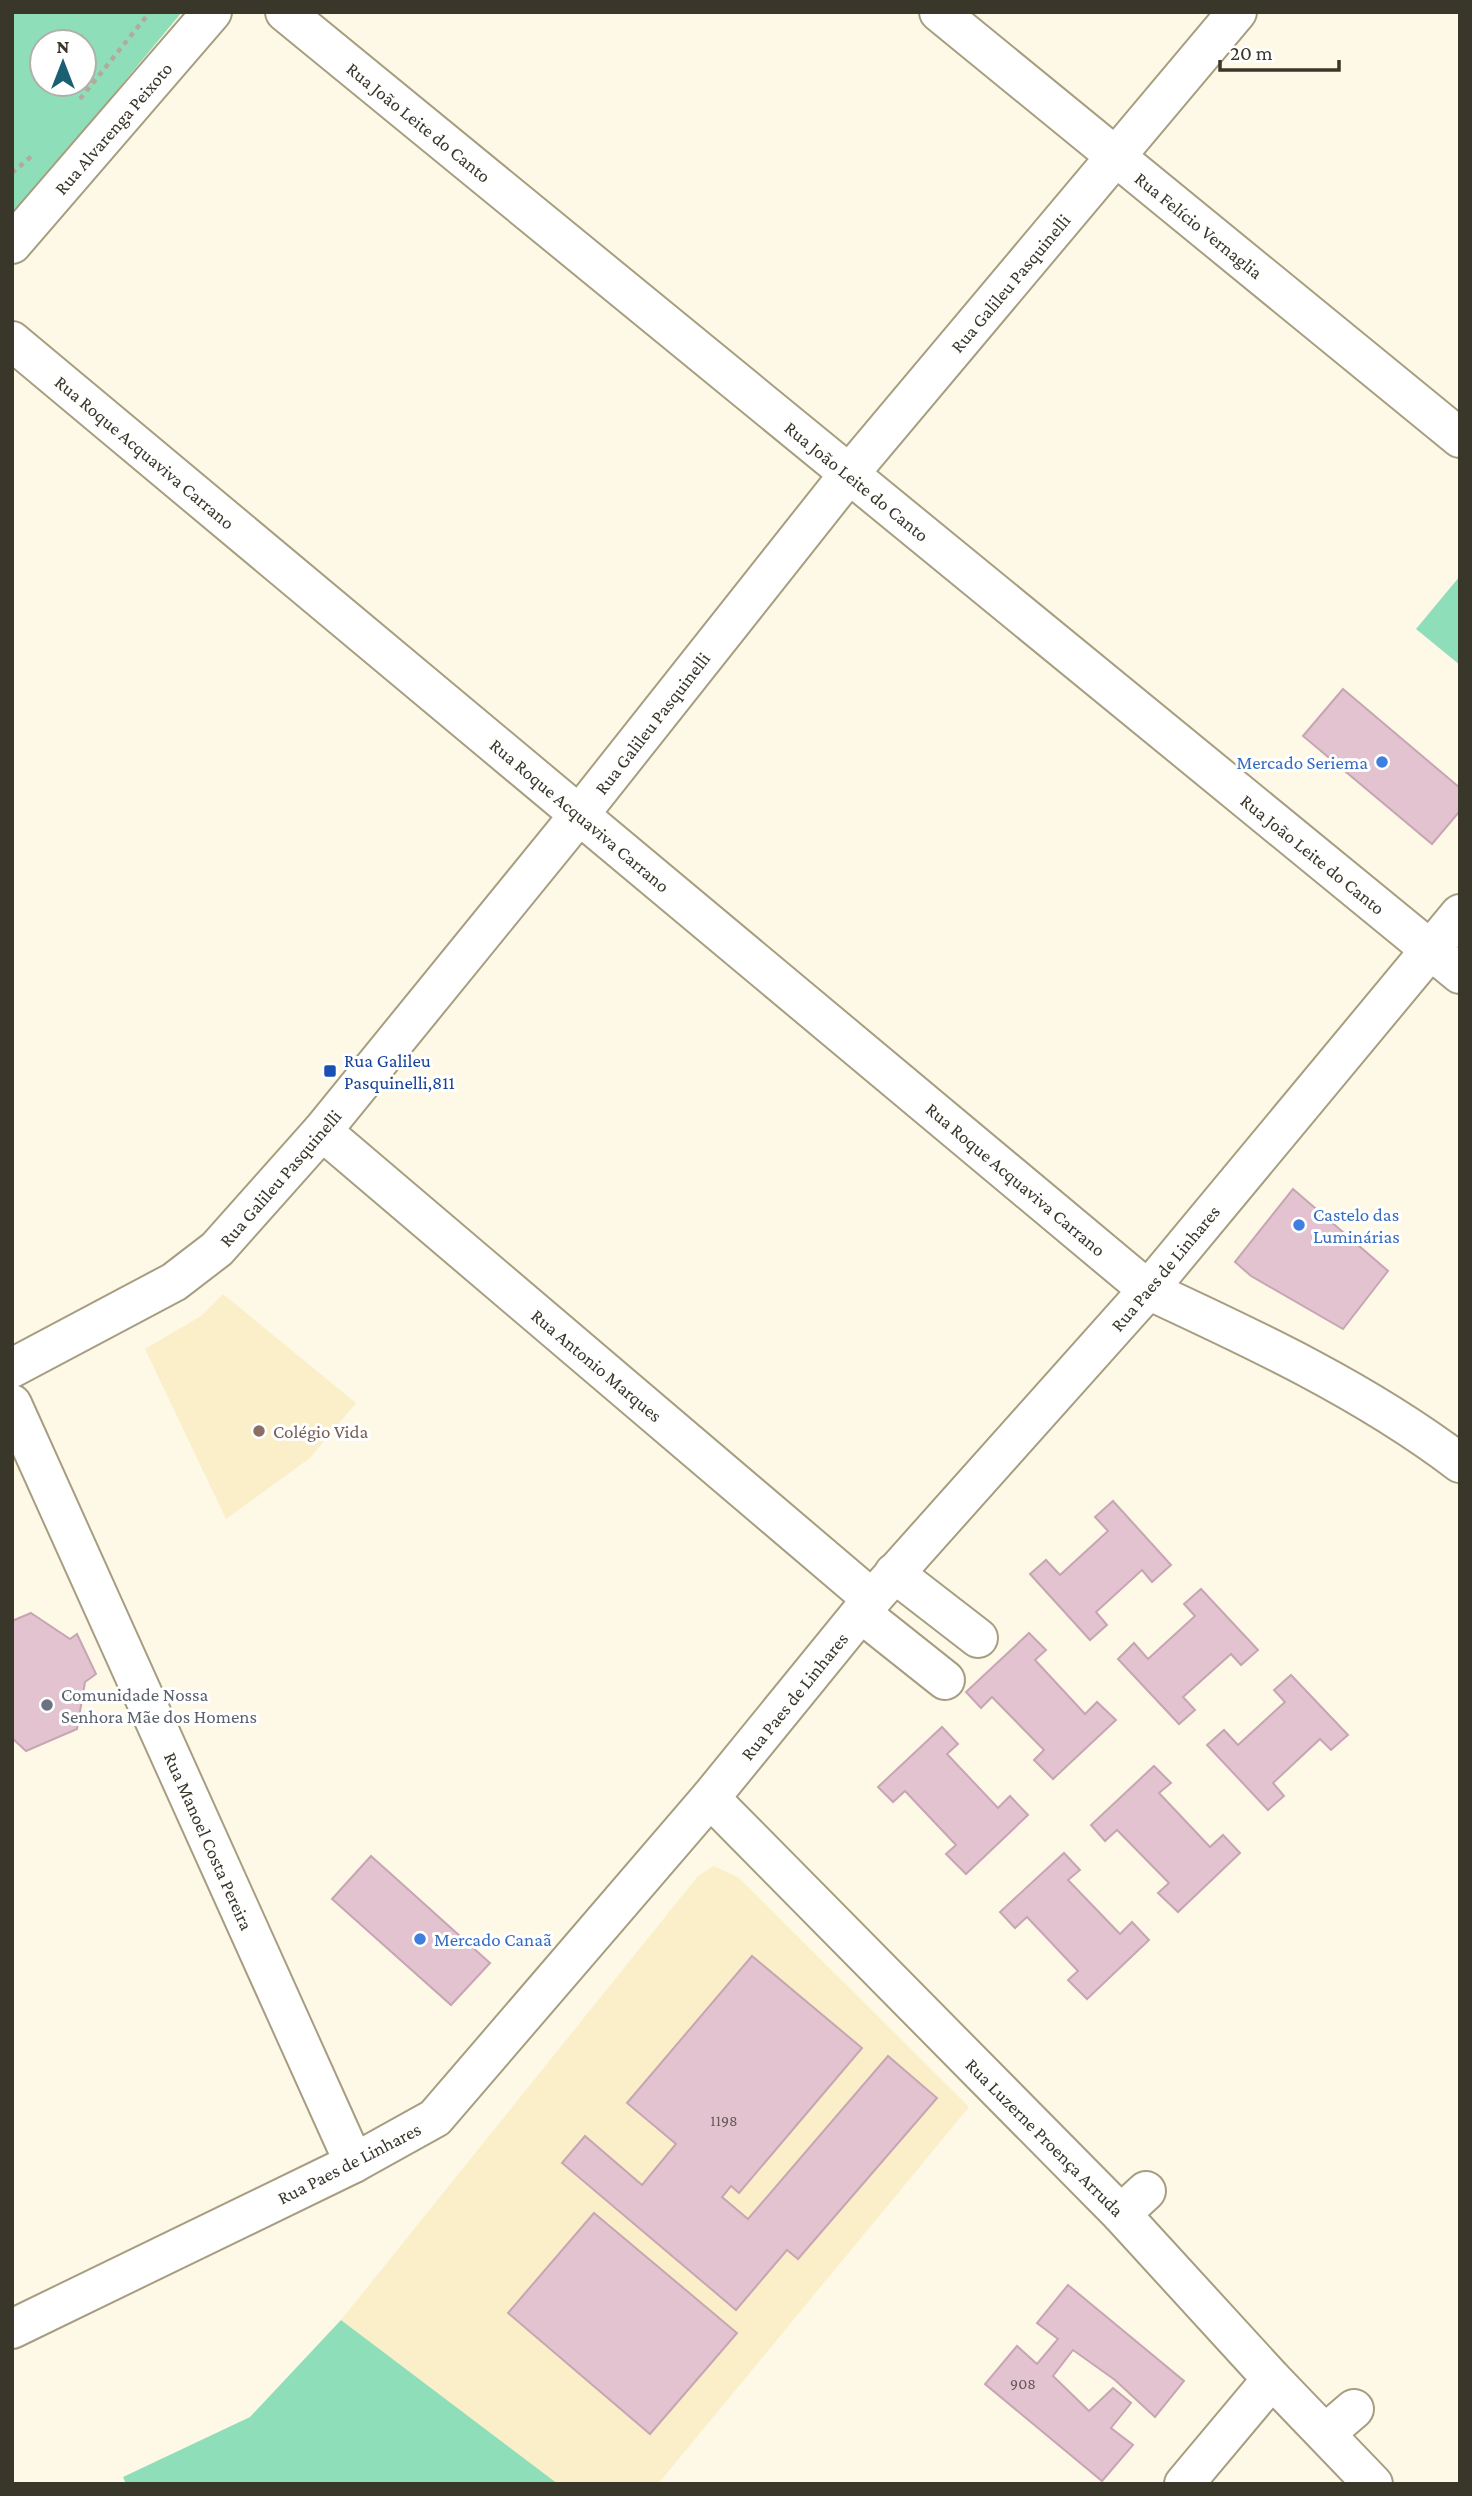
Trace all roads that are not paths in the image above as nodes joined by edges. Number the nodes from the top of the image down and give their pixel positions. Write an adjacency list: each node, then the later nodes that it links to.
1 (212, 12): 6 (street, Rua Alvarenga Peixoto)
2 (285, 12): 9 (street, Rua João Leite do Canto)
3 (939, 12): 5 (street, Rua Felício Vernaglia)
4 (1237, 12): 5 (street, Rua Galileu Pasquinelli)
5 (1116, 157): 8 (street, Rua Felício Vernaglia); 9 (street, Rua Galileu Pasquinelli)
6 (12, 244)
7 (12, 341): 10 (street, Rua Roque Acquaviva Carrano)
8 (1460, 438)
9 (849, 474): 10 (street, Rua Galileu Pasquinelli); 12 (street, Rua João Leite do Canto)
10 (579, 815): 14 (street, Rua Galileu Pasquinelli); 15 (street, Rua Roque Acquaviva Carrano)
11 (1460, 914): 12 (street, Rua Paes de Linhares)
12 (1430, 950): 13 (street, Rua João Leite do Canto); 15 (street, Rua Paes de Linhares)
13 (1460, 974)
14 (322, 1131): 16 (street, Rua Galileu Pasquinelli); 19 (street, Rua Antonio Marques)
15 (1148, 1290): 18 (street, Rua Roque Acquaviva Carrano); 19 (street, Rua Paes de Linhares)
16 (12, 1368)
17 (12, 1404): 23 (street, Rua Manoel Costa Pereira)
18 (1460, 1463)
19 (876, 1595): 20 (street); 21 (street); 22 (street, Rua Paes de Linhares)
20 (978, 1638)
21 (945, 1680)
22 (710, 1798): 23 (street, Rua Paes de Linhares); 25 (street, Rua Luzerne Proença Arruda)
23 (354, 2163): 24 (street, Rua Paes de Linhares)
24 (12, 2329)
25 (1272, 2379): 26 (street); 27 (street, Rua Luzerne Proença Arruda)
26 (1184, 2484)
27 (1373, 2484)

